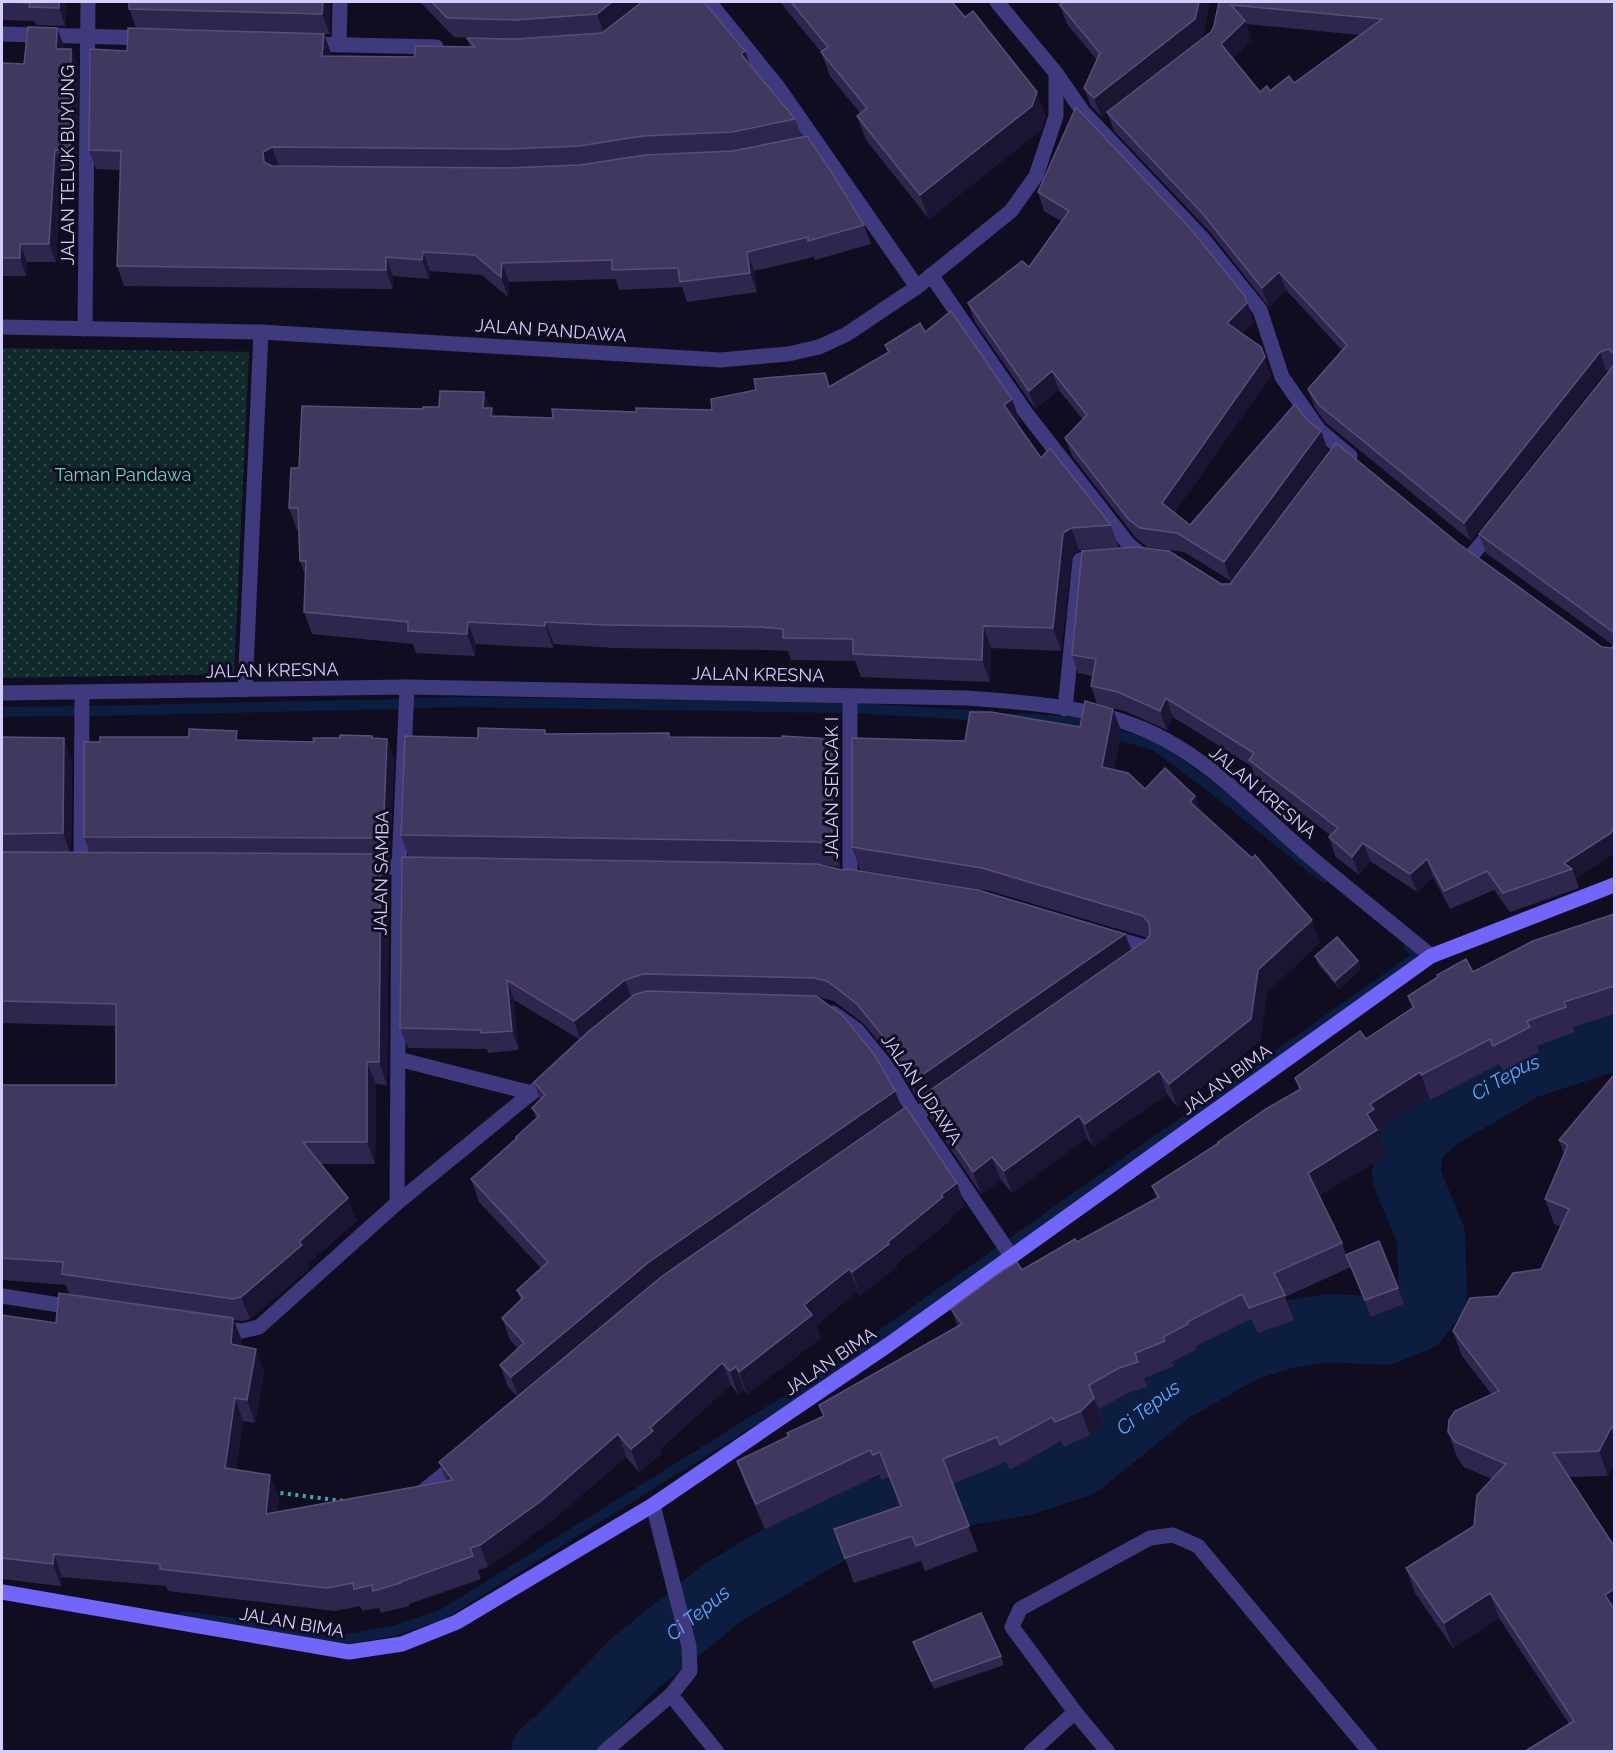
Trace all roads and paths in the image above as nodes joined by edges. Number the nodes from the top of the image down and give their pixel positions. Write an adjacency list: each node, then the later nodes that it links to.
1 (88, 2): 6 (street, JALAN TELUK BUYUNG)
2 (340, 2): 9 (street)
3 (709, 2): 15 (street)
4 (997, 2): 11 (street)
5 (2, 34): 6 (street)
6 (88, 36): 7 (street); 17 (street, JALAN TELUK BUYUNG)
7 (159, 39)
8 (291, 44): 9 (street)
9 (339, 45): 10 (street)
10 (453, 48)
11 (1056, 73): 13 (street); 14 (street, JALAN PANDAWA)
12 (1115, 118): 13 (street)
13 (1099, 130): 19 (street)
14 (931, 275): 15 (street, JALAN PANDAWA); 27 (street)
15 (917, 287): 18 (street, JALAN PANDAWA)
16 (2, 327): 17 (street, JALAN PANDAWA)
17 (85, 329): 18 (street, JALAN PANDAWA)
18 (261, 332): 23 (street)
19 (1359, 462)
20 (1501, 519): 21 (street)
21 (1473, 555)
22 (407, 687): 23 (street, JALAN KRESNA); 26 (street, JALAN KRESNA); 30 (street, JALAN SAMBA)
23 (244, 690): 24 (street, JALAN KRESNA)
24 (82, 692): 25 (street, JALAN KRESNA); 28 (street)
25 (2, 693)
26 (850, 696): 27 (street, JALAN KRESNA); 32 (street, JALAN SENCAK I)
27 (1065, 709): 35 (street, JALAN KRESNA)
28 (81, 864)
29 (352, 867): 30 (street)
30 (399, 867): 31 (street); 38 (street, JALAN SAMBA)
31 (434, 868)
32 (833, 876)
33 (1614, 885): 35 (street, JALAN BIMA)
34 (1090, 931): 36 (street)
35 (1431, 956): 45 (street, JALAN BIMA)
36 (1139, 961)
37 (819, 1007): 42 (street, JALAN UDAWA)
38 (398, 1059): 41 (street); 44 (street, JALAN SAMBA)
39 (566, 1065): 41 (street)
40 (955, 1088): 42 (street)
41 (532, 1093): 44 (street)
42 (916, 1115): 43 (street); 45 (street, JALAN UDAWA)
43 (887, 1135)
44 (397, 1203): 48 (street)
45 (1012, 1257): 53 (street, JALAN BIMA)
46 (2, 1296): 47 (street)
47 (96, 1310)
48 (203, 1326)
49 (466, 1455): 51 (street)
50 (268, 1491): 52 (path)
51 (413, 1500)
52 (349, 1502)
53 (653, 1505): 54 (street, JALAN BIMA); 55 (street)
54 (2, 1592)
55 (671, 1695): 57 (street); 58 (street)
56 (1075, 1712): 59 (street); 60 (street); 61 (street)
57 (604, 1752)
58 (717, 1752)
59 (1031, 1752)
60 (1108, 1752)
61 (1370, 1752)

